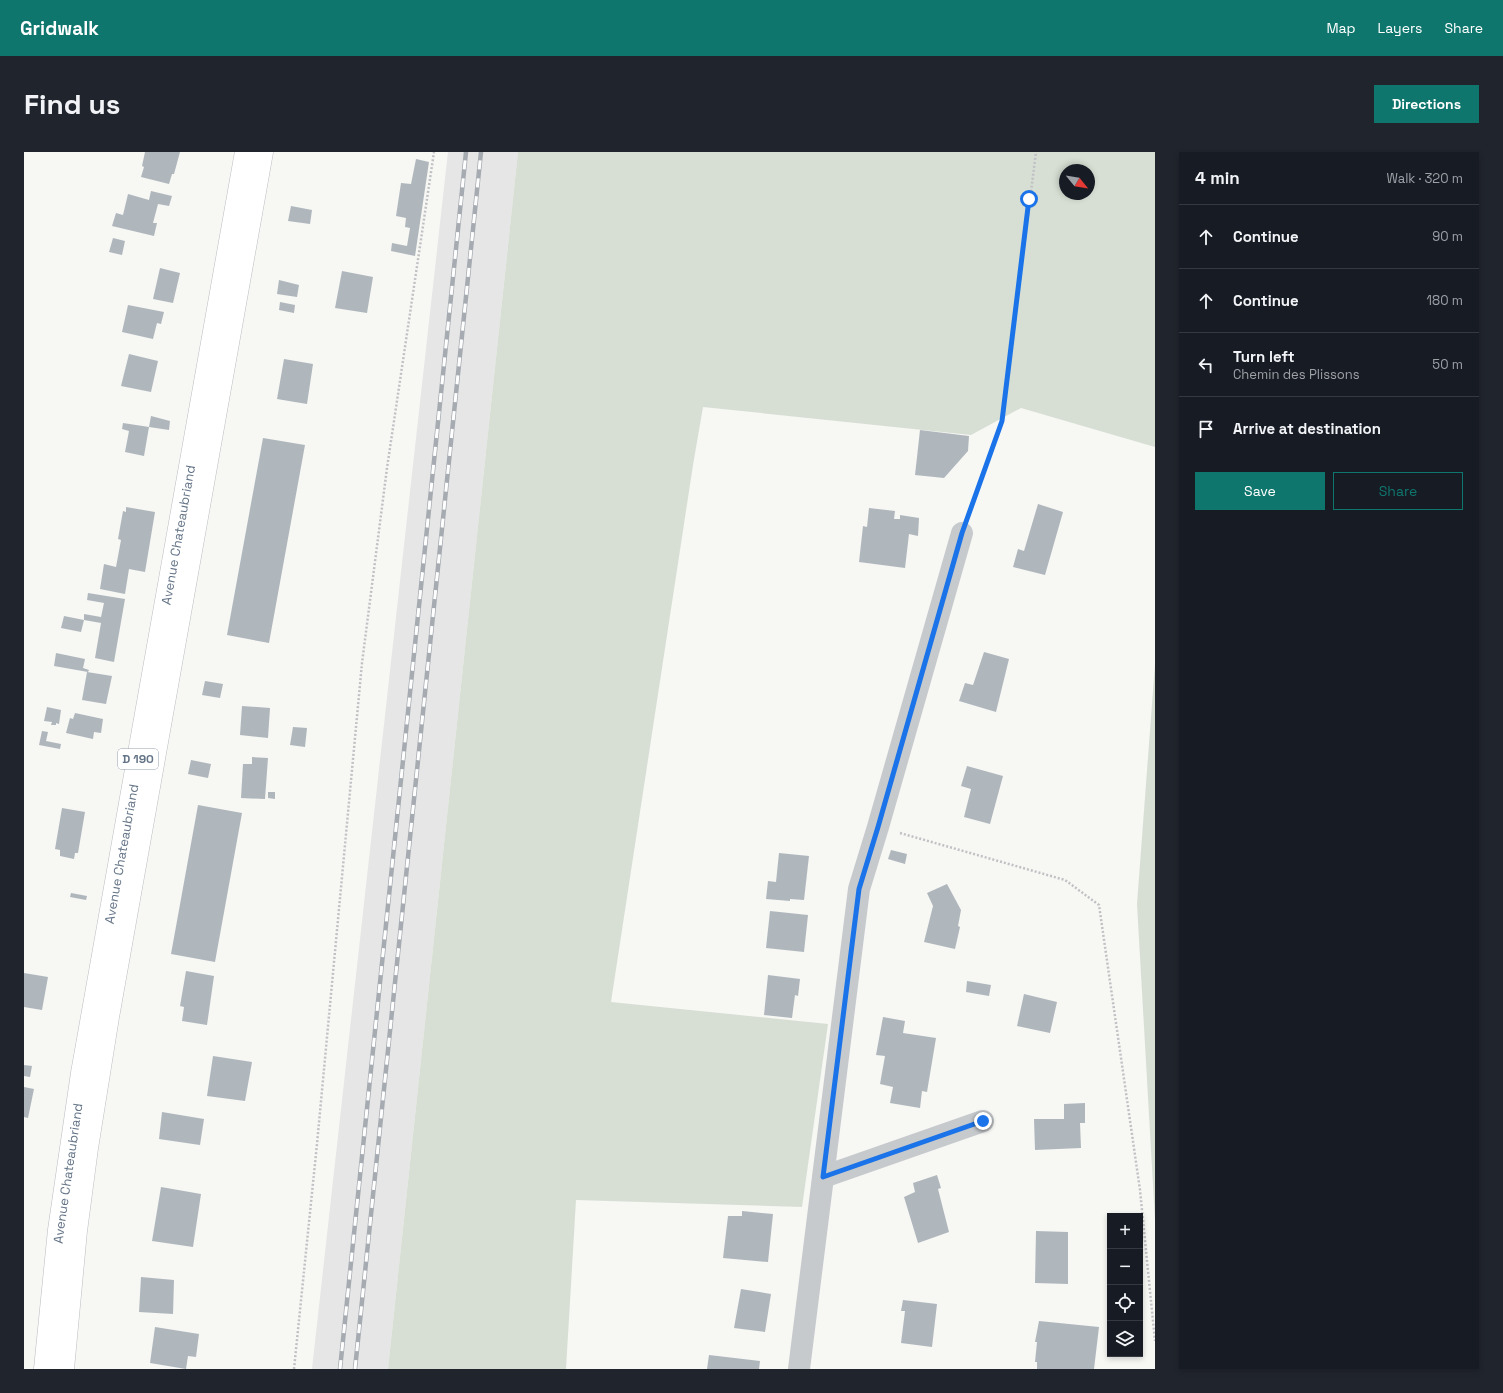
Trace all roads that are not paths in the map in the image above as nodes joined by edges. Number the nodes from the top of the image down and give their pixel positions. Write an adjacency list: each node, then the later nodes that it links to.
1 (246, 152): 6 (main road, Avenue Chateaubriand / D 190)
2 (262, 152): 7 (main road, Avenue Chateaubriand / D 190)
3 (962, 533): 5 (street)
4 (983, 1121): 5 (street)
5 (823, 1177): 8 (street)
6 (45, 1369)
7 (63, 1369)
8 (798, 1369)

